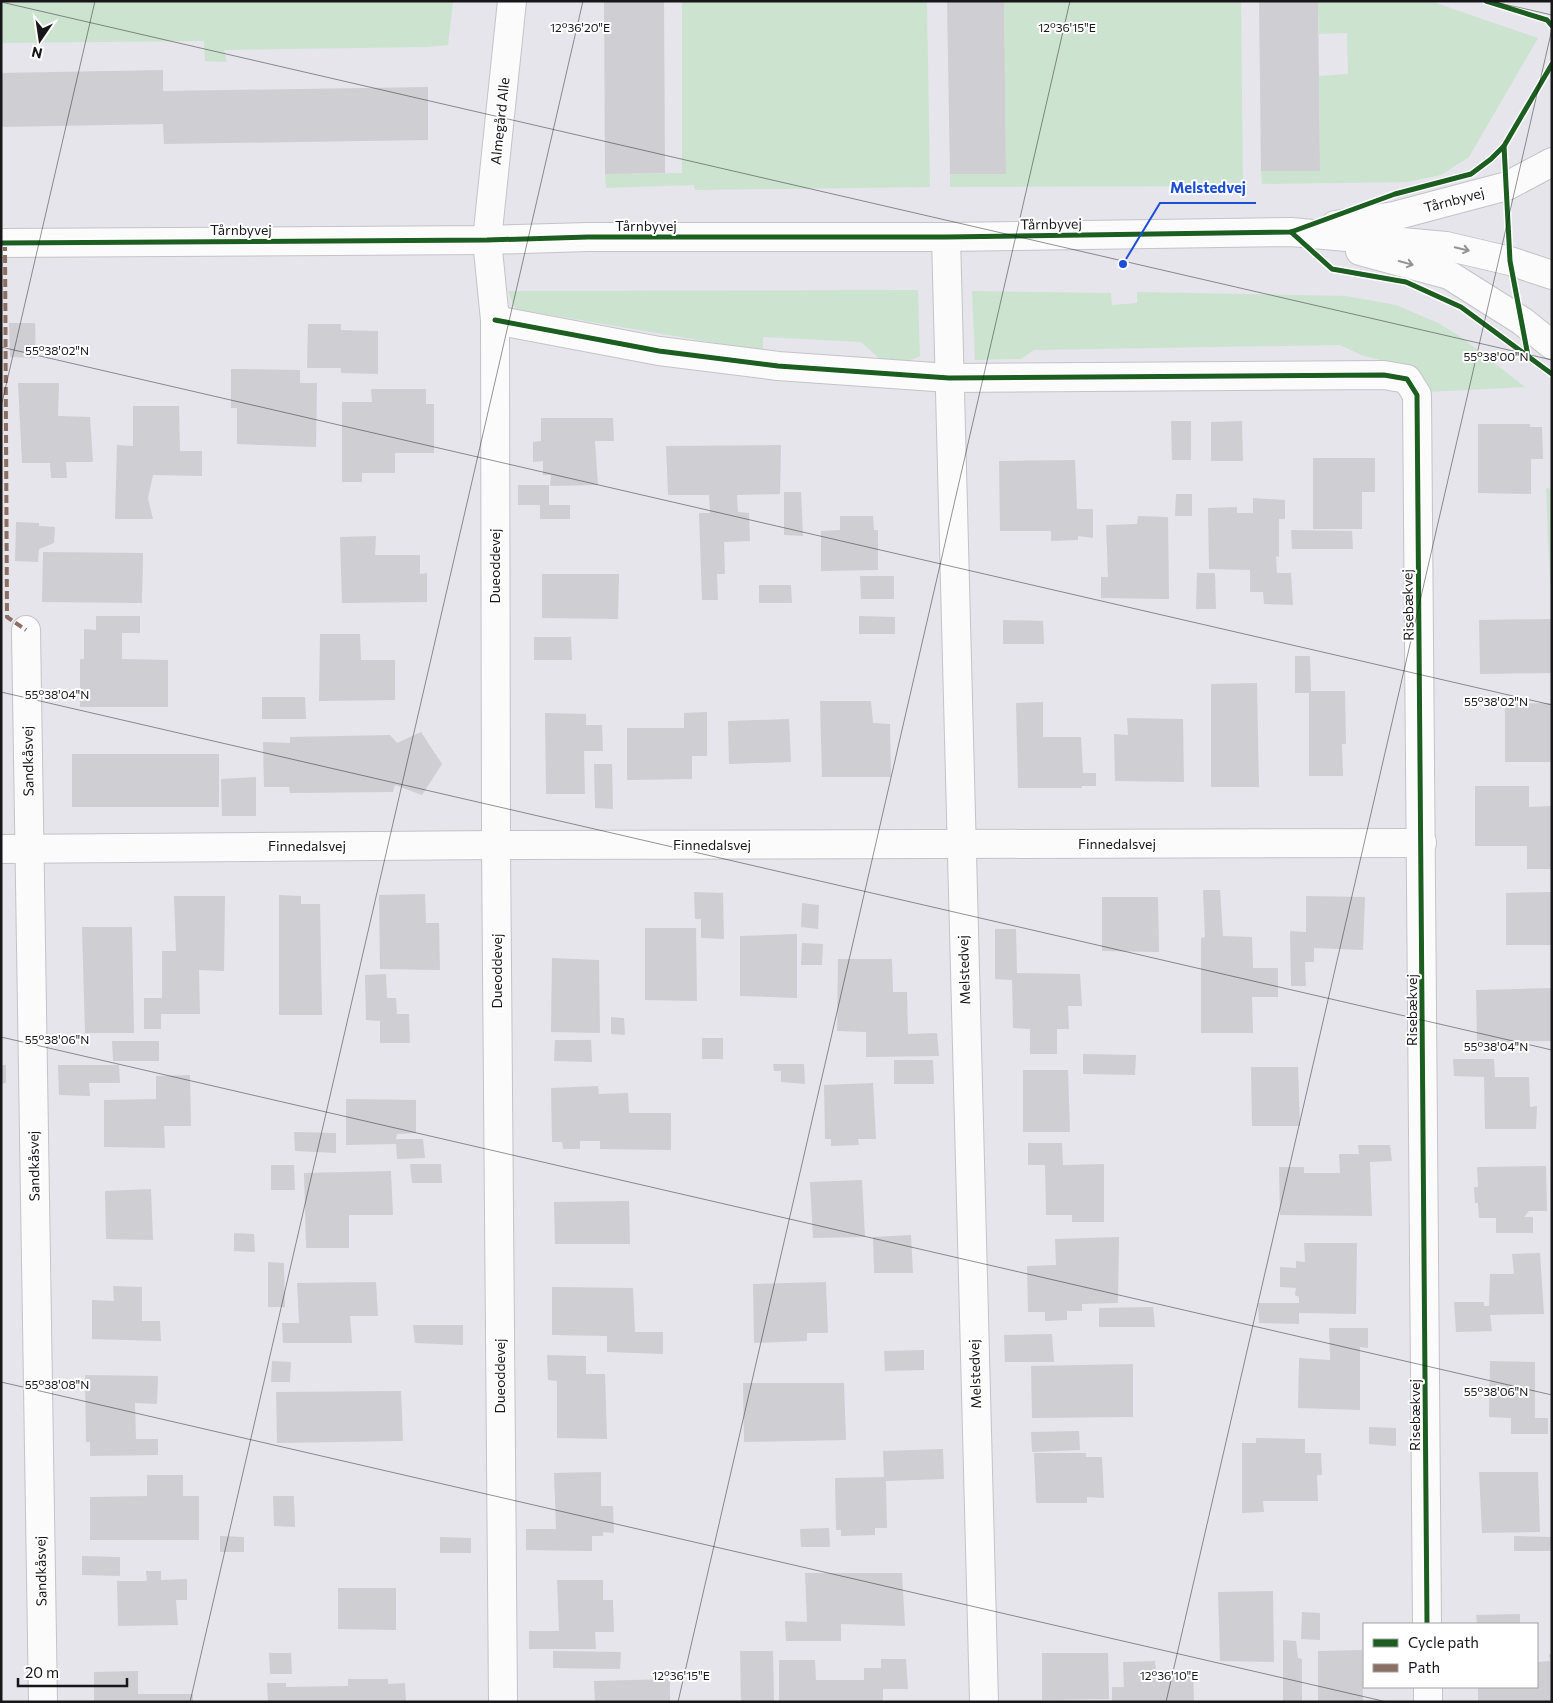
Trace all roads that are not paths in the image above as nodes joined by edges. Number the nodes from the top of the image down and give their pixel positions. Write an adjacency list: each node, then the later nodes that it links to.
1 (512, 1): 5 (street, Almegård Alle)
2 (1552, 162): 3 (street, Tårnbyvej)
3 (1291, 232): 4 (street, Tårnbyvej); 7 (street, Tårnbyvej, one-way to 7); 9 (street, one-way to 9)
4 (946, 237): 5 (street, Tårnbyvej); 10 (street, Melstedvej)
5 (487, 240): 6 (street, Tårnbyvej); 8 (street, Dueoddevej)
6 (1, 243)
7 (1552, 275)
8 (495, 320): 10 (street); 13 (street, Dueoddevej)
9 (1552, 344)
10 (949, 378): 12 (street, Risebækvej); 14 (street, Melstedvej)
11 (26, 630): 15 (street, Sandkåsvej)
12 (1422, 844): 14 (street, Finnedalsvej); 17 (street, Risebækvej)
13 (496, 845): 14 (street, Finnedalsvej); 15 (street, Finnedalsvej); 20 (street, Dueoddevej)
14 (961, 845): 21 (street, Melstedvej)
15 (30, 848): 16 (street, Finnedalsvej); 19 (street, Sandkåsvej)
16 (1, 849)
17 (1427, 1623)
18 (1428, 1688): 22 (street)
19 (43, 1702)
20 (503, 1702)
21 (984, 1702)
22 (1428, 1702)

